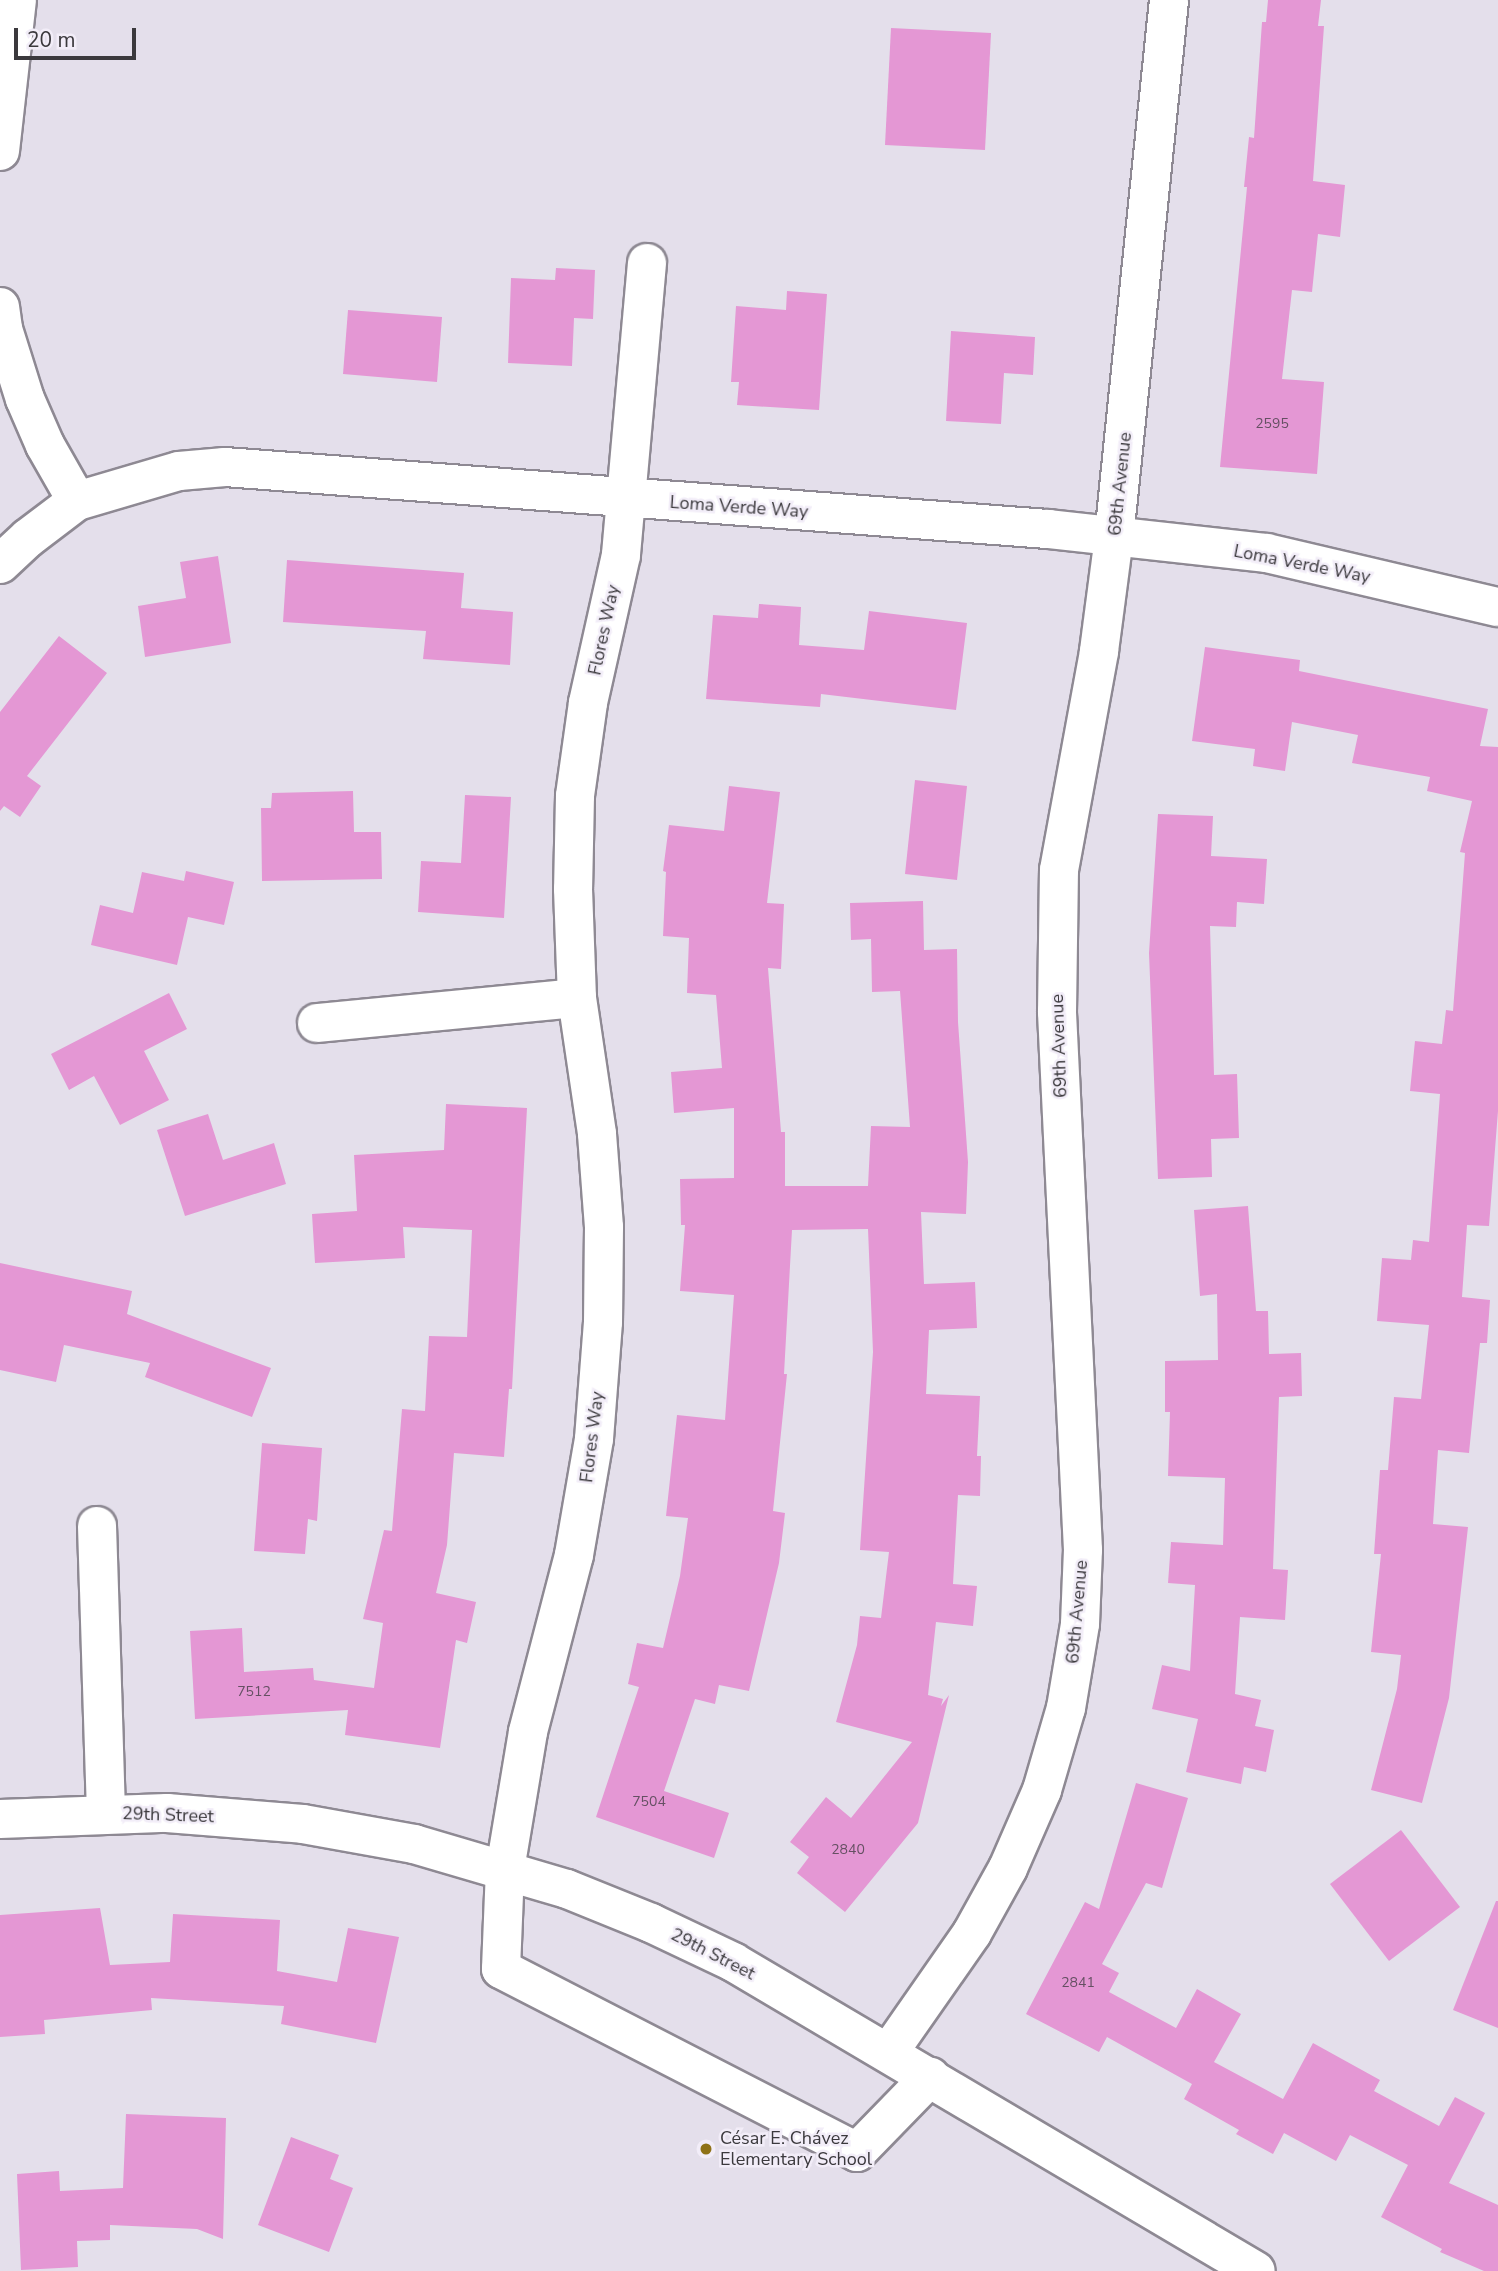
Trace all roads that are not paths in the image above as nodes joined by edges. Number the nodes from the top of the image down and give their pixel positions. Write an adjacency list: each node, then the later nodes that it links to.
1 (17, 0): 3 (street)
2 (1170, 0): 8 (street, 69th Avenue)
3 (0, 151)
4 (647, 262): 6 (street, Flores Way)
5 (0, 307): 7 (street)
6 (626, 499): 7 (street, Loma Verde Way); 8 (street, Loma Verde Way); 11 (street, Flores Way)
7 (77, 501): 9 (street, Loma Verde Way)
8 (1114, 537): 10 (street, Loma Verde Way); 17 (street, 69th Avenue)
9 (0, 564)
10 (1498, 607)
11 (577, 999): 12 (street); 16 (street, Flores Way)
12 (317, 1023)
13 (97, 1526): 14 (street, 29th Street)
14 (106, 1813): 15 (street, 29th Street); 16 (street, 29th Street)
15 (0, 1819)
16 (505, 1869): 17 (street, 29th Street); 18 (street, Flores Way)
17 (888, 2052): 18 (street, 29th Street)
18 (930, 2077): 19 (street, 29th Street)
19 (1256, 2271)

